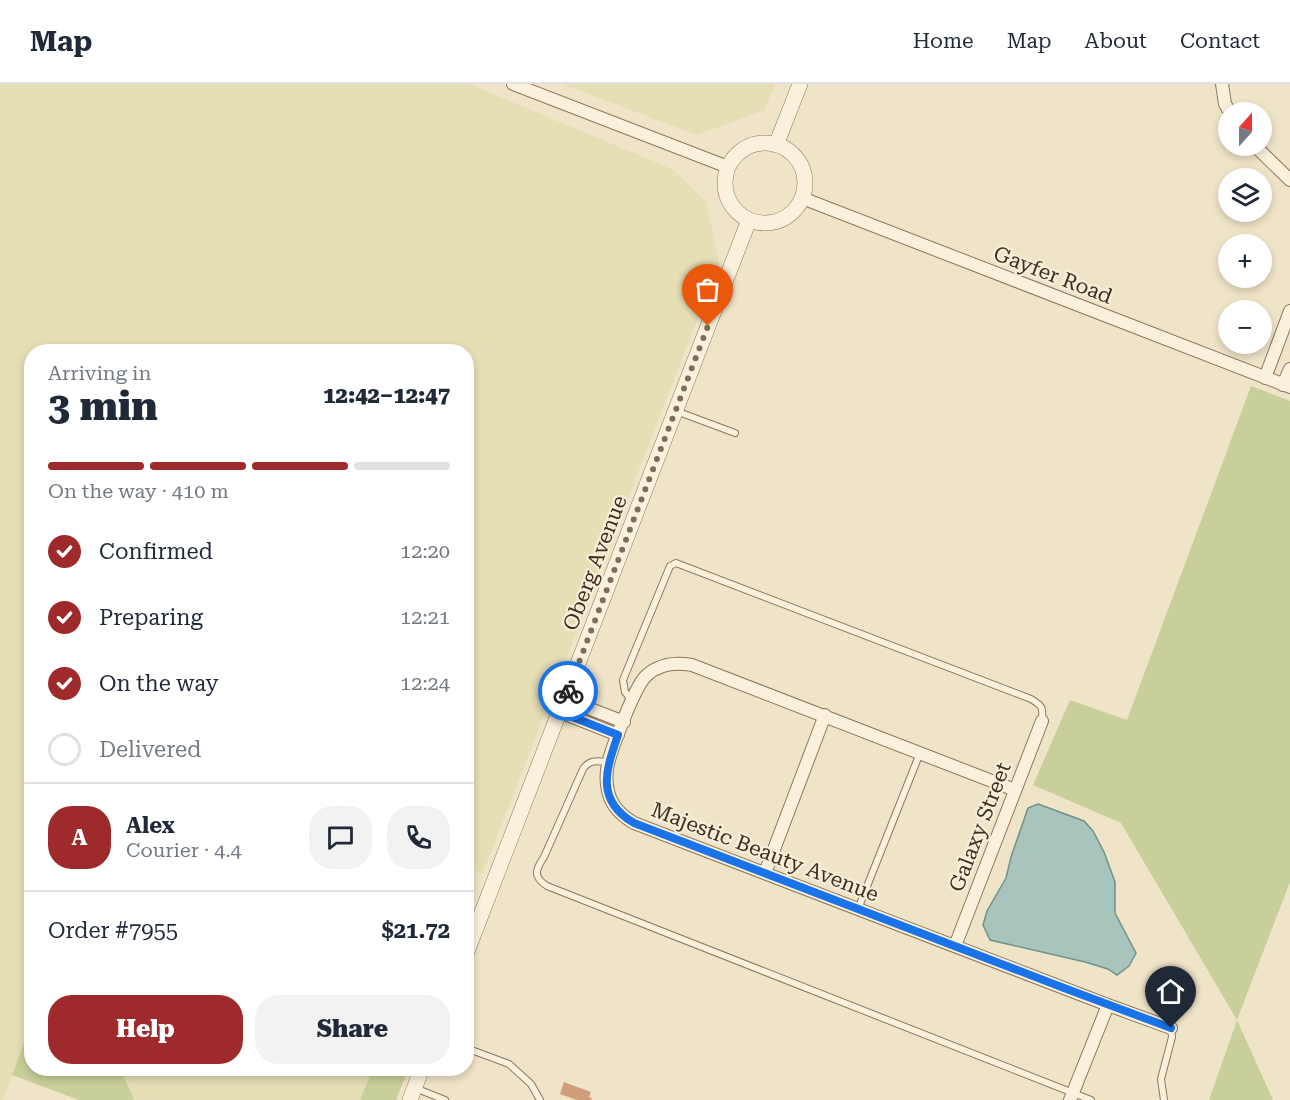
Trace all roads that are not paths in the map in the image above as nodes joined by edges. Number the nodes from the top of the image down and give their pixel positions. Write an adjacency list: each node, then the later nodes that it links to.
1 (513, 84): 7 (street)
2 (800, 84): 5 (street)
3 (1222, 84): 4 (street)
4 (1225, 102)
5 (776, 145): 7 (street); 9 (street)
6 (1265, 156): 8 (street)
7 (728, 167): 10 (street)
8 (1290, 180)
9 (801, 198): 10 (street); 13 (street, Gayfer Road)
10 (749, 220): 15 (street, Oberg Avenue)
11 (1290, 311): 13 (street)
12 (1290, 369): 14 (street)
13 (1266, 378): 14 (street, Gayfer Road)
14 (1287, 386)
15 (676, 411): 16 (lane); 18 (street, Oberg Avenue)
16 (735, 433)
17 (632, 701): 19 (street, Majestic Beauty Avenue); 20 (lane); 21 (street, Majestic Beauty Avenue)
18 (562, 705): 21 (street); 22 (street); 28 (street, Oberg Avenue)
19 (825, 715): 23 (street, Majestic Beauty Avenue); 26 (street)
20 (1042, 721): 25 (street, Galaxy Street)
21 (624, 722): 22 (street, Majestic Beauty Avenue)
22 (618, 735): 24 (street, Majestic Beauty Avenue)
23 (920, 753): 25 (street, Majestic Beauty Avenue); 27 (lane)
24 (609, 762): 26 (street, Majestic Beauty Avenue); 35 (lane)
25 (1016, 790): 29 (street, Galaxy Street)
26 (765, 873): 27 (street, Majestic Beauty Avenue)
27 (858, 909): 29 (street, Majestic Beauty Avenue)
28 (474, 933)
29 (955, 946): 30 (street, Majestic Beauty Avenue)
30 (1108, 1005): 31 (street, Majestic Beauty Avenue); 35 (street)
31 (1171, 1028): 39 (lane)
32 (474, 1051): 37 (lane)
33 (419, 1076): 34 (street)
34 (412, 1094): 36 (lane)
35 (1072, 1096): 38 (lane)
36 (445, 1100)
37 (540, 1100)
38 (1091, 1100)
39 (1164, 1100)

